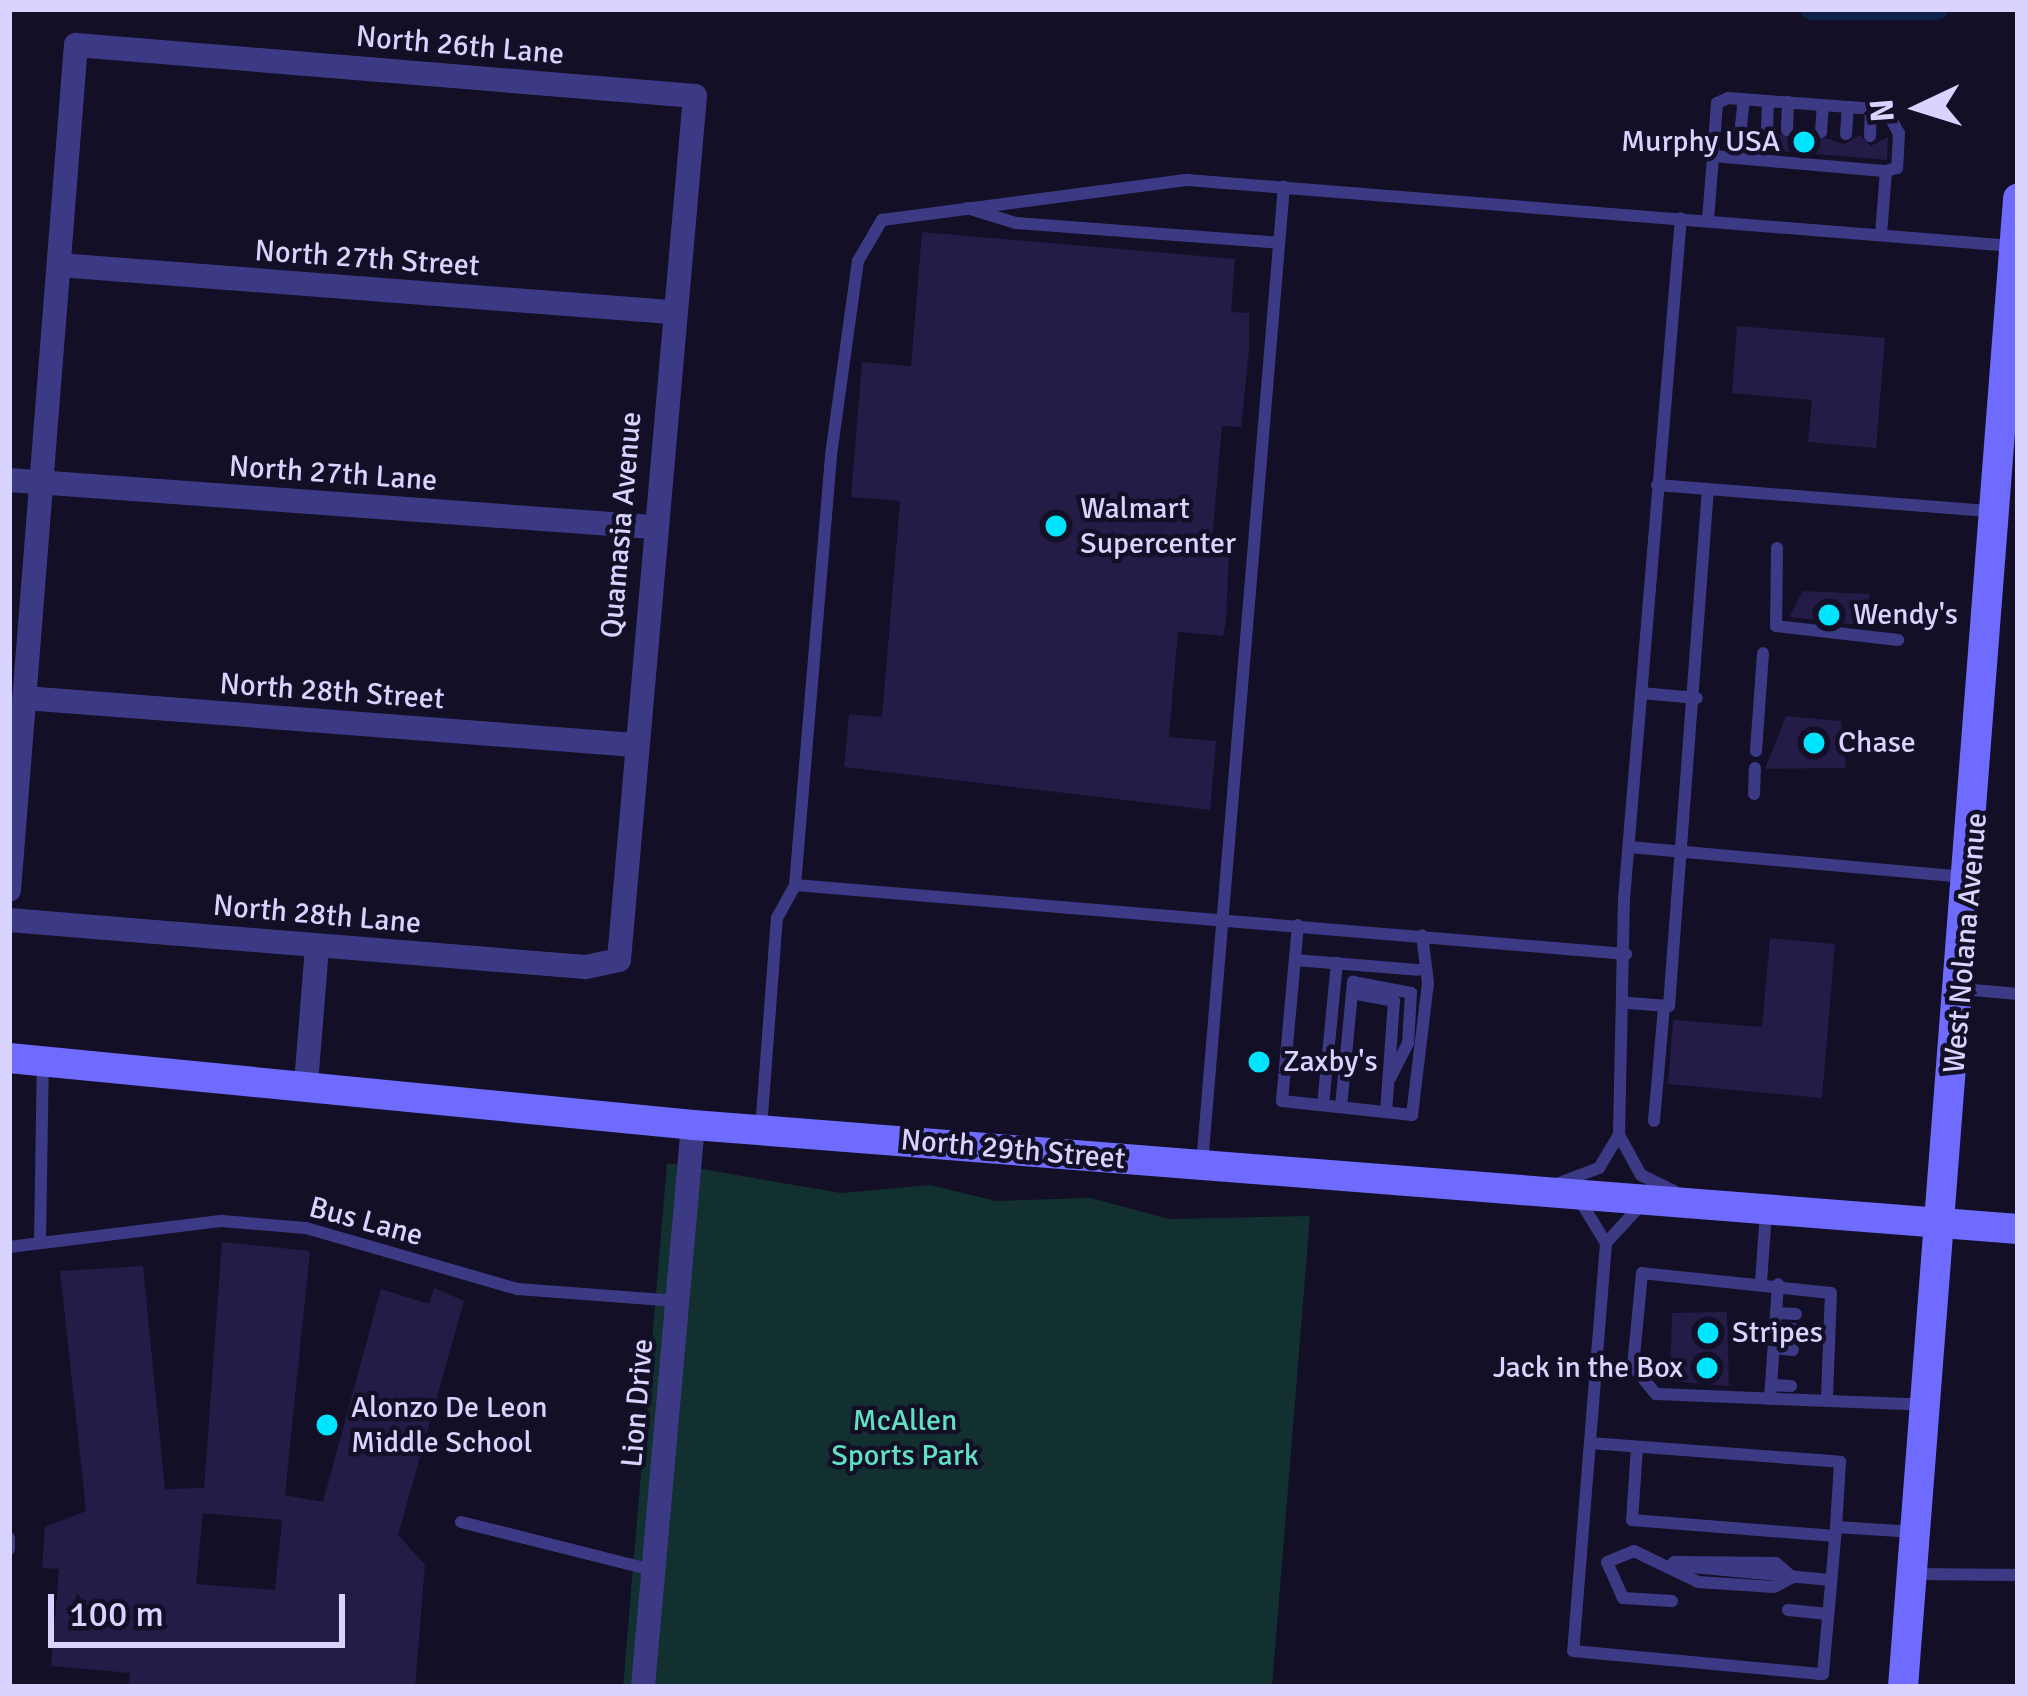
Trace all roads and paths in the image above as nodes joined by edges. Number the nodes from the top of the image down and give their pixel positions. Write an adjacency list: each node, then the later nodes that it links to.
1 (695, 96): 24 (street, North 26th Lane); 25 (street, Quamasia Avenue)
2 (1744, 99): 3 (lane); 8 (lane); 14 (lane)
3 (1768, 101): 4 (lane); 9 (lane)
4 (1788, 102): 5 (lane); 10 (lane)
5 (1823, 105): 6 (lane); 11 (lane)
6 (1847, 107): 7 (lane); 12 (lane)
7 (1871, 109): 13 (lane); 15 (lane)
8 (1741, 126)
9 (1767, 128)
10 (1786, 130)
11 (1821, 132)
12 (1846, 134)
13 (1870, 136)
14 (1713, 156): 15 (lane); 20 (lane)
15 (1886, 171): 21 (lane)
16 (1284, 186): 18 (lane); 19 (lane); 22 (lane)
17 (2018, 198): 23 (street, West Nolana Avenue)
18 (966, 207): 22 (lane); 45 (lane)
19 (1681, 218): 20 (lane); 28 (lane)
20 (1708, 220): 21 (lane)
21 (1881, 235): 23 (lane)
22 (1279, 243): 47 (lane)
23 (2017, 247): 30 (street, West Nolana Avenue)
24 (58, 265): 25 (street, North 27th Street); 27 (street)
25 (670, 312): 31 (street, Quamasia Avenue)
26 (9, 481): 27 (street, North 27th Lane)
27 (41, 483): 31 (street, North 27th Lane); 36 (street)
28 (1657, 485): 29 (lane); 35 (lane)
29 (1708, 489): 30 (lane); 37 (lane)
30 (2010, 513): 44 (street, West Nolana Avenue)
31 (652, 527): 38 (street, Quamasia Avenue)
32 (1777, 548): 33 (lane)
33 (1898, 640)
34 (1763, 653): 39 (lane)
35 (1641, 693): 37 (lane); 42 (lane)
36 (25, 698): 38 (street, North 28th Street); 46 (street)
37 (1697, 698): 43 (lane)
38 (634, 745): 53 (street, Quamasia Avenue)
39 (1756, 751)
40 (1755, 768): 41 (lane)
41 (1754, 794)
42 (1629, 847): 43 (lane); 52 (lane)
43 (1684, 852): 44 (lane); 60 (lane)
44 (1971, 878): 57 (street, West Nolana Avenue)
45 (795, 885): 47 (lane); 69 (lane)
46 (9, 890)
47 (1222, 919): 49 (lane); 71 (lane)
48 (9, 920): 51 (street, North 28th Lane)
49 (1298, 925): 50 (lane); 54 (lane)
50 (1422, 935): 52 (lane); 56 (lane)
51 (316, 946): 53 (street, North 28th Lane); 63 (street)
52 (1627, 954): 59 (lane)
53 (619, 960)
54 (1295, 960): 55 (lane); 64 (lane)
55 (1337, 963): 56 (lane); 64 (lane)
56 (1418, 970): 66 (lane)
57 (1962, 989): 58 (lane); 77 (street, West Nolana Avenue)
58 (2018, 994)
59 (1628, 1003): 60 (lane); 70 (lane)
60 (1664, 1006): 67 (lane)
61 (9, 1058): 62 (street, North 29th Street)
62 (43, 1061): 63 (street, North 29th Street); 79 (lane)
63 (306, 1084): 68 (street, North 29th Street)
64 (1323, 1106): 65 (lane)
65 (1342, 1107): 66 (lane); 66 (lane)
66 (1386, 1112)
67 (1654, 1121)
68 (693, 1124): 69 (street, North 29th Street); 84 (street, Lion Drive)
69 (761, 1130): 71 (street, North 29th Street)
70 (1619, 1135): 72 (lane); 75 (lane)
71 (1202, 1165): 72 (street, North 29th Street)
72 (1538, 1191): 73 (street, North 29th Street)
73 (1575, 1194): 74 (street, North 29th Street); 80 (lane)
74 (1646, 1200): 75 (street, North 29th Street); 80 (lane)
75 (1700, 1204): 76 (street, North 29th Street)
76 (1766, 1210): 77 (street, North 29th Street); 82 (lane)
77 (1942, 1223): 78 (street, North 29th Street); 99 (street, West Nolana Avenue)
78 (2018, 1228)
79 (40, 1243): 81 (lane, Bus Lane); 84 (lane, Bus Lane)
80 (1606, 1243): 100 (lane)
81 (9, 1247)
82 (1761, 1282): 83 (lane); 97 (lane)
83 (1778, 1284): 86 (lane); 87 (lane)
84 (677, 1301): 107 (street, Lion Drive)
85 (1815, 1315): 86 (lane)
86 (1832, 1316): 90 (lane)
87 (1776, 1320): 88 (lane); 91 (lane)
88 (1795, 1321)
89 (1814, 1330): 90 (lane)
90 (1831, 1331): 94 (lane)
91 (1774, 1348): 92 (lane); 97 (lane)
92 (1793, 1350)
93 (1812, 1351): 94 (lane)
94 (1830, 1353): 98 (lane)
95 (1790, 1379): 97 (lane)
96 (1809, 1380): 98 (lane)
97 (1771, 1385): 98 (lane)
98 (1828, 1387): 99 (lane)
99 (1927, 1406): 104 (street, West Nolana Avenue)
100 (1590, 1443): 101 (lane); 113 (lane)
101 (1637, 1447): 103 (lane); 103 (lane)
102 (461, 1522): 107 (lane)
103 (1836, 1531): 104 (lane); 110 (lane)
104 (1916, 1532): 108 (street, West Nolana Avenue)
105 (9, 1538): 106 (lane)
106 (9, 1549)
107 (654, 1570): 114 (street, Lion Drive)
108 (1913, 1574): 109 (lane); 115 (street, West Nolana Avenue)
109 (2018, 1575)
110 (1831, 1580): 111 (lane); 113 (lane)
111 (1672, 1601)
112 (1788, 1610): 113 (lane)
113 (1828, 1614)
114 (644, 1687)
115 (1903, 1687)

